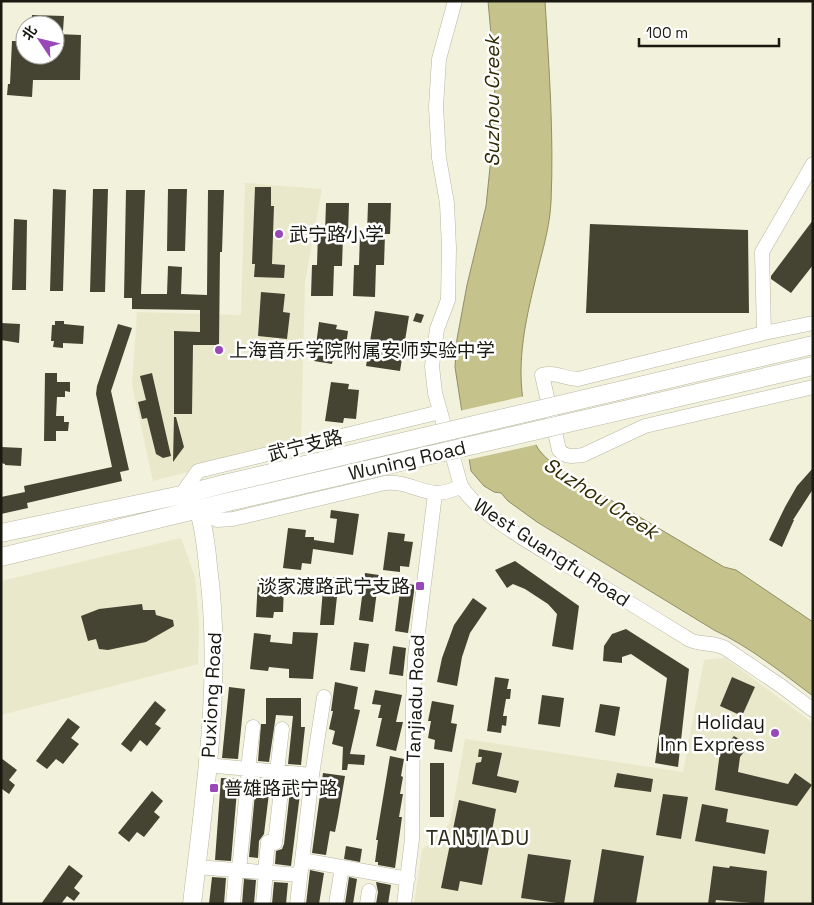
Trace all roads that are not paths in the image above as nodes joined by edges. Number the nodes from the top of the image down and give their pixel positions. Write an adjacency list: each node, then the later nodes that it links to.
1 (455, 1): 8 (street, West Guangfu Road)
2 (813, 164): 4 (street)
3 (813, 323): 4 (street)
4 (764, 333): 7 (street)
5 (813, 345): 10 (main road, Wuning Road, bridge)
6 (813, 366): 12 (main road, Wuning Road, bridge)
7 (813, 387)
8 (440, 412): 9 (street, West Guangfu Road); 10 (street, 武宁支路)
9 (461, 486): 11 (street); 16 (street, West Guangfu Road)
10 (181, 494): 12 (main road); 13 (main road, Wuning Road)
11 (435, 494): 12 (street); 29 (street, Tanjiadu Road)
12 (198, 509): 14 (main road, Wuning Road); 19 (main road, Puxiong Road)
13 (1, 533)
14 (1, 557)
15 (324, 697): 22 (street)
16 (813, 710)
17 (253, 727): 20 (street)
18 (282, 729): 21 (street)
19 (207, 765): 20 (street); 24 (main road, Puxiong Road)
20 (249, 769): 21 (street); 26 (street)
21 (280, 772): 22 (street); 27 (street)
22 (312, 775): 23 (street)
23 (302, 860): 25 (street); 28 (street)
24 (196, 867): 26 (street); 30 (main road, Puxiong Road)
25 (342, 867): 29 (street); 34 (street)
26 (238, 870): 27 (street); 31 (street)
27 (265, 872): 28 (street); 32 (street)
28 (300, 875): 33 (street)
29 (408, 879): 35 (street, Tanjiadu Road)
30 (192, 904)
31 (233, 904)
32 (263, 904)
33 (297, 904)
34 (336, 904)
35 (404, 904)

